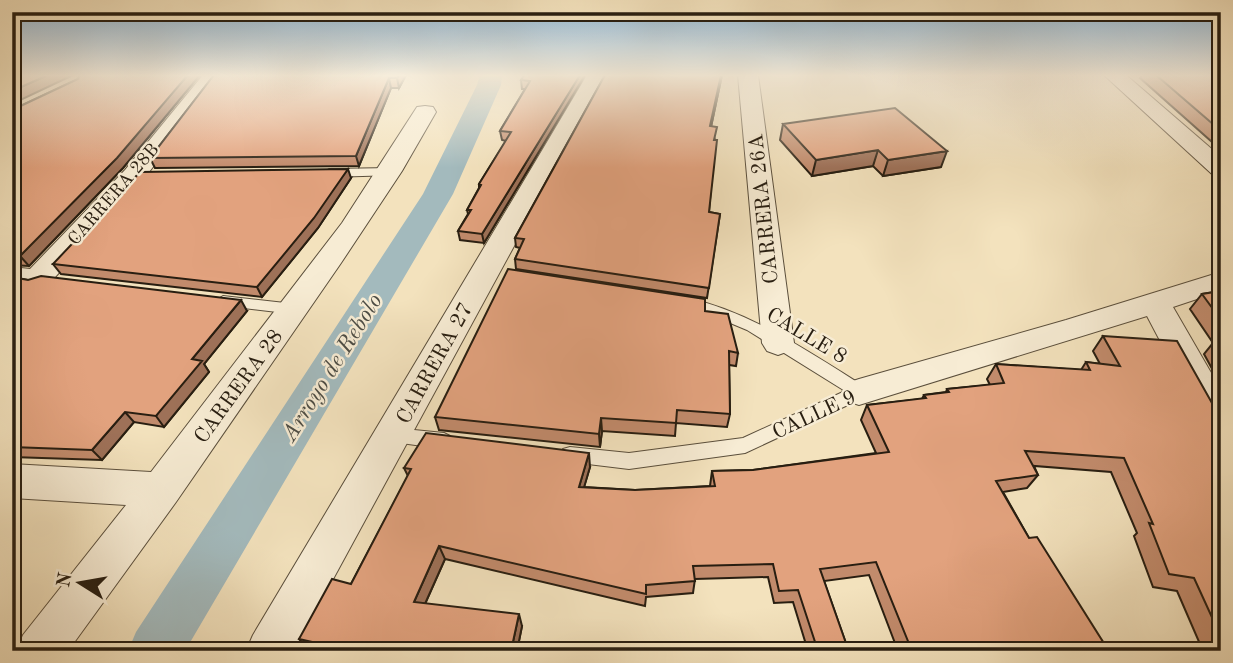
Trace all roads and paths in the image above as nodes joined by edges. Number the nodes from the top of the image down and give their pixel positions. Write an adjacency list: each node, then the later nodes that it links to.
1 (191, 106): 9 (street, CARRERA 28B)
2 (580, 106): 18 (street, CARRERA 27)
3 (751, 106): 15 (street, CARRERA 26A)
4 (1149, 106): 6 (street)
5 (425, 112): 7 (street, CARRERA 28)
6 (1221, 170)
7 (392, 172): 8 (lane); 14 (street, CARRERA 28)
8 (310, 173)
9 (33, 278)
10 (1221, 281): 13 (street, CALLE 9)
11 (213, 299): 14 (lane)
12 (664, 299): 15 (lane, CALLE 8)
13 (1154, 302): 16 (street, CALLE 9); 17 (street)
14 (294, 309): 22 (street, CARRERA 28)
15 (778, 343): 16 (lane, CALLE 8)
16 (859, 392): 20 (lane, CALLE 9)
17 (1221, 422)
18 (394, 435): 19 (lane); 24 (street, CARRERA 27)
19 (463, 443)
20 (546, 452)
21 (12, 481): 22 (street)
22 (162, 490): 23 (street, CARRERA 28)
23 (39, 651)
24 (269, 651)

